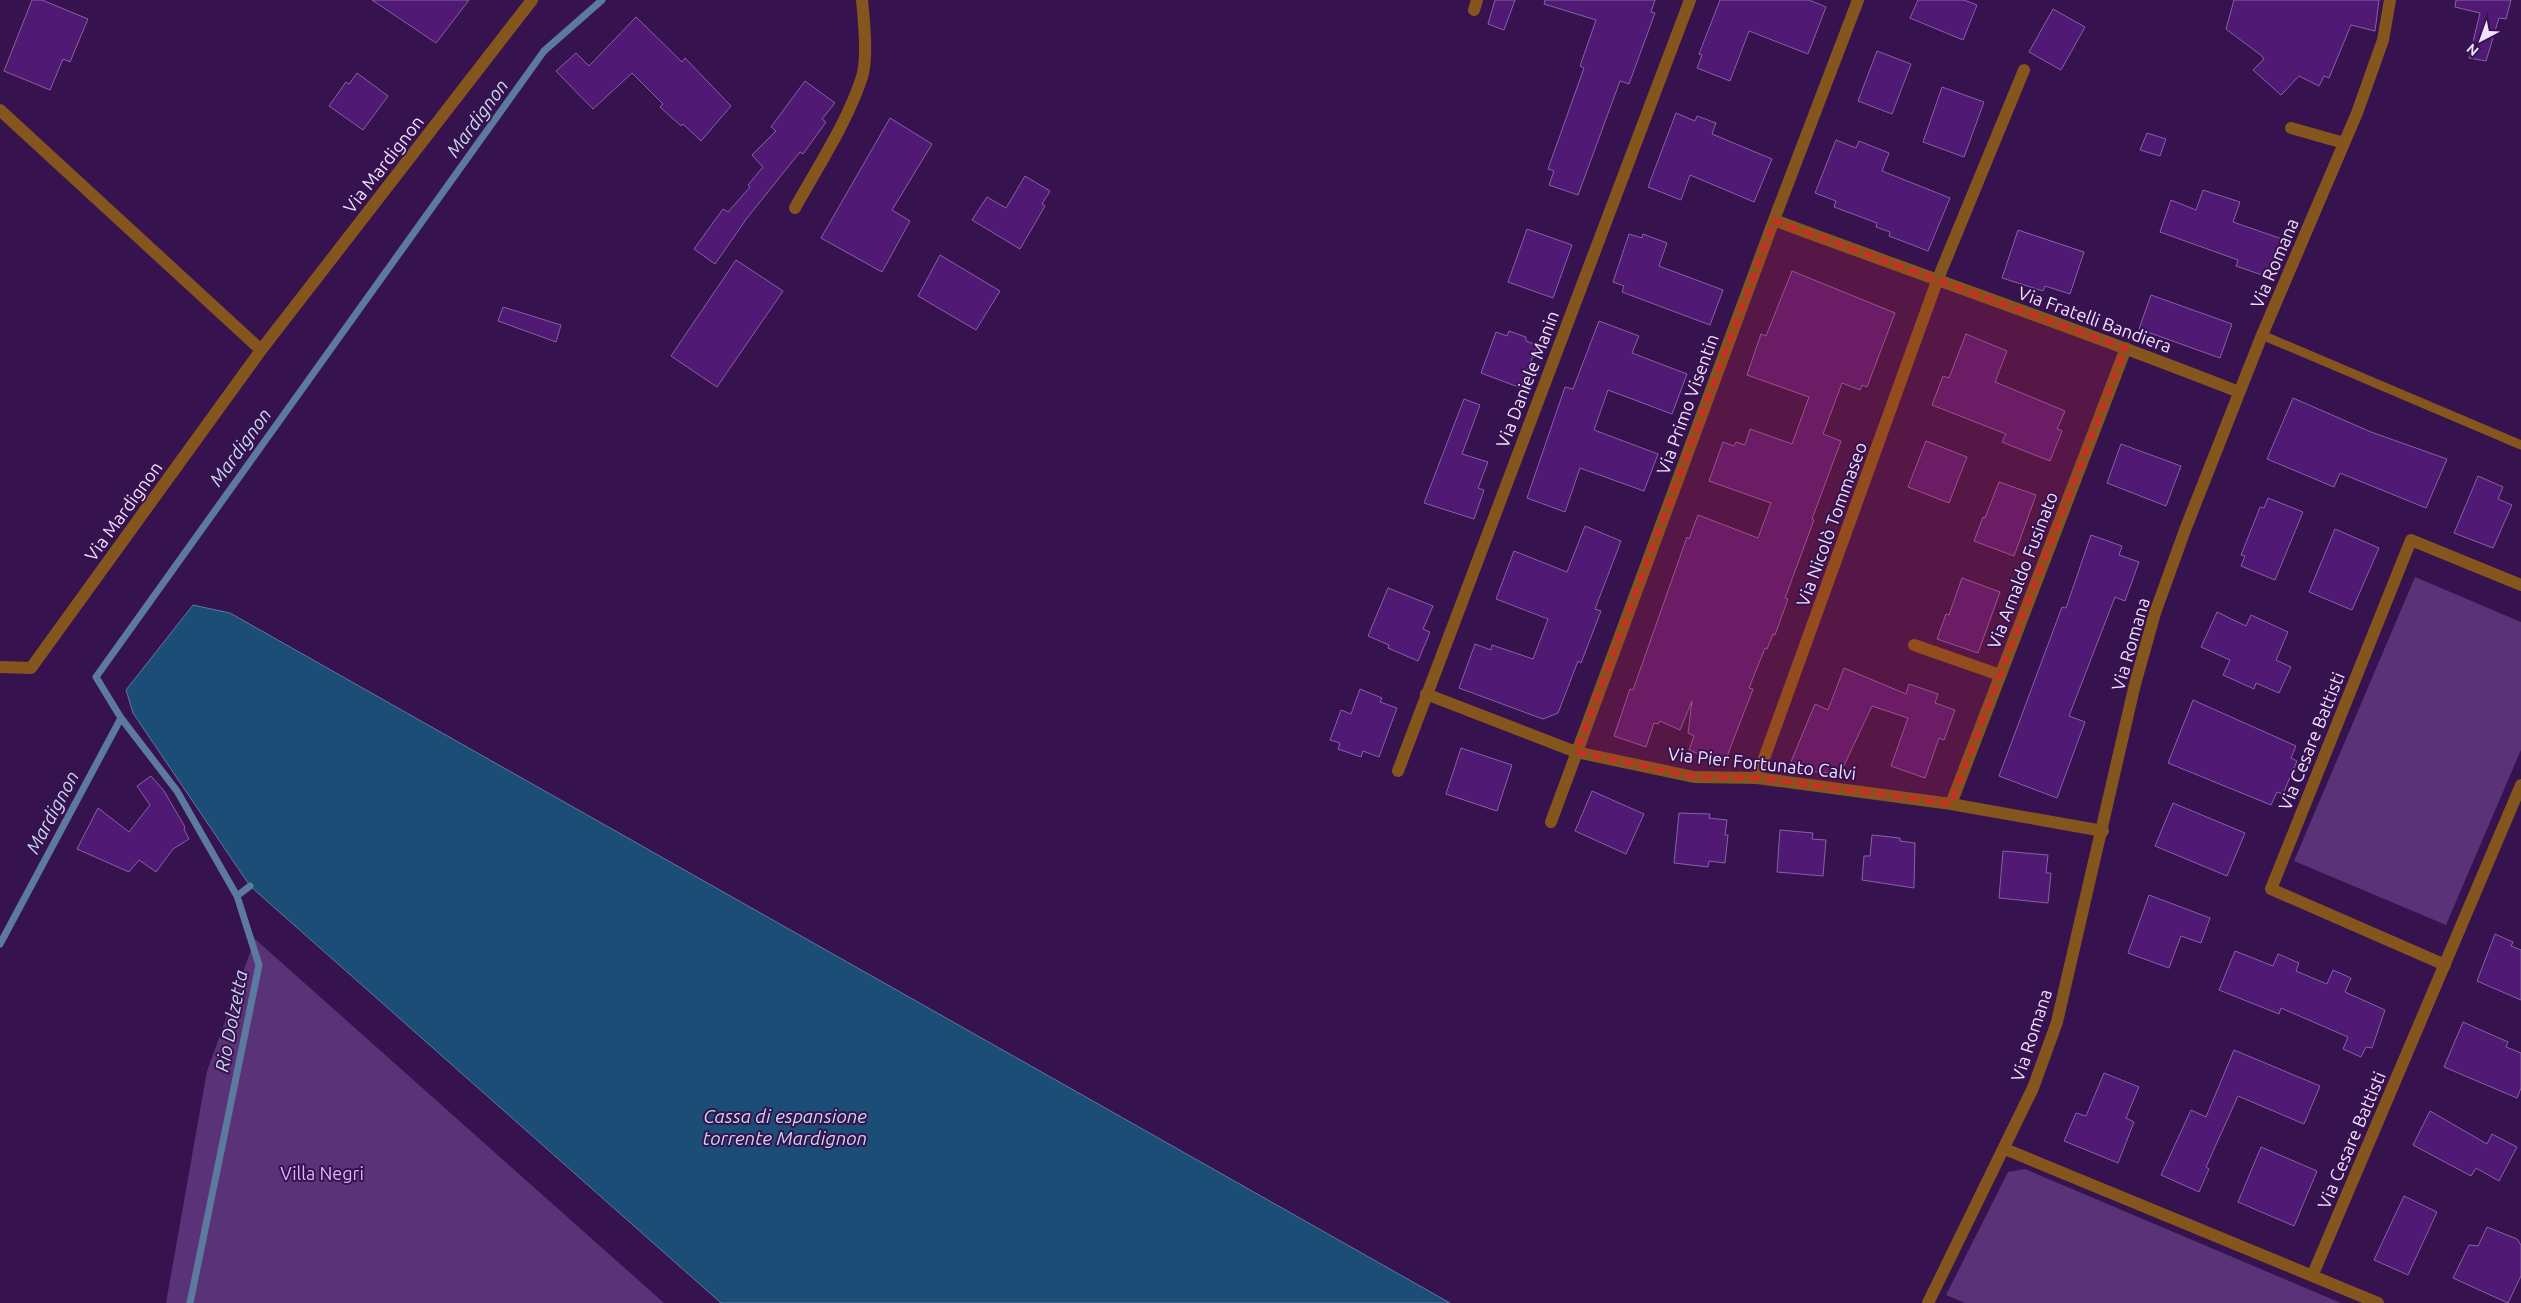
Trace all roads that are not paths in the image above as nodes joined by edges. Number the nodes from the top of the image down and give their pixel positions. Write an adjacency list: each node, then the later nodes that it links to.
1 (532, 0): 15 (street, Via Mardignon)
2 (862, 0): 10 (street)
3 (1690, 0): 22 (street, Via Daniele Manin)
4 (1858, 0): 11 (street, Via Primo Visentin)
5 (2390, 0): 9 (street, Via Romana)
6 (2024, 70): 12 (street)
7 (0, 110): 15 (street)
8 (2291, 128): 9 (street)
9 (2344, 143): 13 (street, Via Romana)
10 (796, 208)
11 (1774, 220): 12 (street, Via Fratelli Bandiera); 23 (street, Via Primo Visentin)
12 (1938, 281): 14 (street, Via Fratelli Bandiera); 25 (street, Via Nicolò Tommaseo)
13 (2262, 335): 16 (street, Via Romana); 17 (lane)
14 (2126, 348): 16 (street, Via Fratelli Bandiera); 21 (street, Via Arnaldo Fusinato)
15 (261, 350): 20 (street, Via Mardignon)
16 (2239, 392): 29 (street, Via Romana)
17 (2521, 445)
18 (2521, 585): 30 (street, Via Cesare Battisti)
19 (1914, 645): 21 (street)
20 (0, 667)
21 (2000, 675): 27 (street, Via Arnaldo Fusinato)
22 (1426, 694): 23 (street, Via Pier Fortunato Calvi); 24 (street, Via Daniele Manin)
23 (1576, 752): 25 (street, Via Pier Fortunato Calvi); 28 (street, Via Primo Visentin)
24 (1398, 771)
25 (1757, 778): 27 (street, Via Pier Fortunato Calvi)
26 (2521, 785): 30 (street, Via Cesare Battisti)
27 (1951, 804): 29 (street, Via Pier Fortunato Calvi)
28 (1551, 822)
29 (2103, 831): 31 (street, Via Romana)
30 (2444, 965): 32 (street, Via Cesare Battisti)
31 (2005, 1149): 32 (street); 33 (street, Via Romana)
32 (2313, 1274): 34 (street)
33 (1928, 1303)
34 (2378, 1303)

